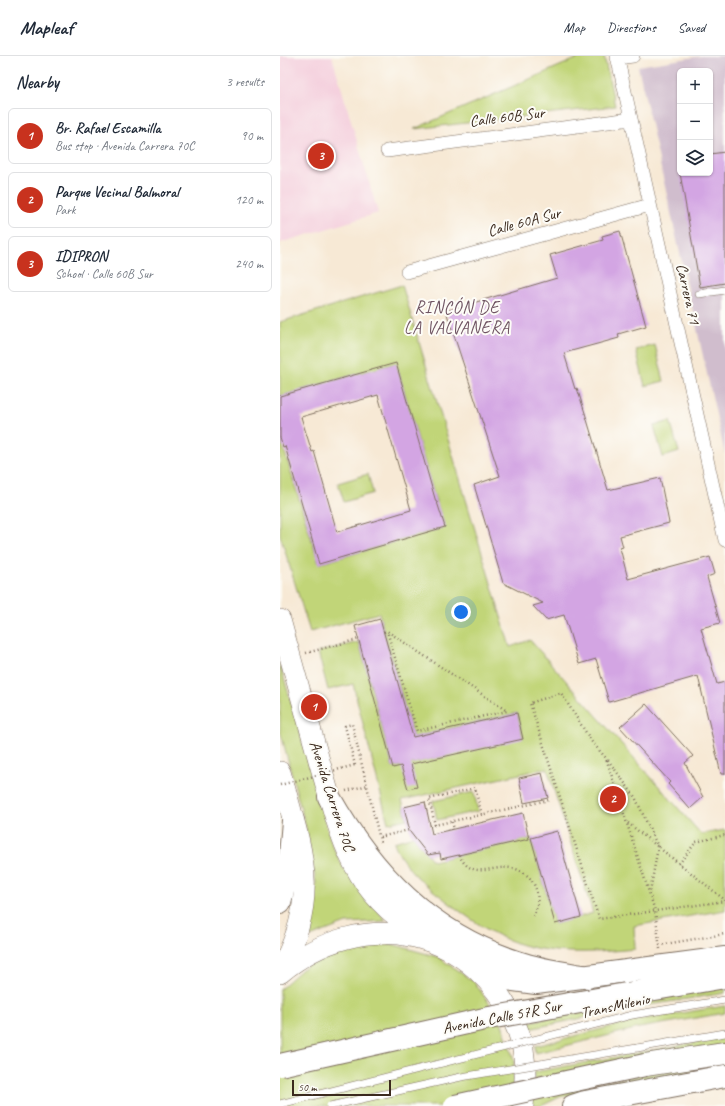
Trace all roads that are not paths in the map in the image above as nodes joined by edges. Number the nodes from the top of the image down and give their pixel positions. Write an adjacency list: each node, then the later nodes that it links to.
1 (633, 56): 2 (street)
2 (617, 57): 3 (street, Carrera 71)
3 (631, 119): 4 (street, Calle 60B Sur); 5 (street, Carrera 71)
4 (387, 151)
5 (650, 206): 6 (street, Calle 60A Sur); 9 (street, Carrera 71)
6 (407, 272)
7 (725, 290): 8 (lane)
8 (698, 294)
9 (725, 540)
10 (280, 620): 12 (main road, Avenida Carrera 70C)
11 (280, 772): 13 (main road)
12 (337, 794): 15 (main road, Avenida Carrera 70C); 19 (highway)
13 (293, 821): 14 (highway); 18 (main road)
14 (280, 902)
15 (432, 942): 17 (main road); 18 (main road)
16 (725, 958): 19 (highway)
17 (479, 970): 19 (highway); 31 (main road)
18 (280, 972)
19 (588, 977)
20 (725, 977): 25 (highway, Avenida Calle 57R Sur, bridge)
21 (725, 1000): 28 (lane, TransMilenio, bridge)
22 (725, 1033): 24 (lane)
23 (725, 1053): 24 (highway)
24 (641, 1056): 29 (lane, bridge); 30 (highway, bridge)
25 (280, 1065)
26 (725, 1076): 27 (highway)
27 (641, 1092): 32 (highway); 33 (highway)
28 (280, 1104)
29 (330, 1106)
30 (454, 1106)
31 (522, 1106)
32 (574, 1106)
33 (609, 1106)

